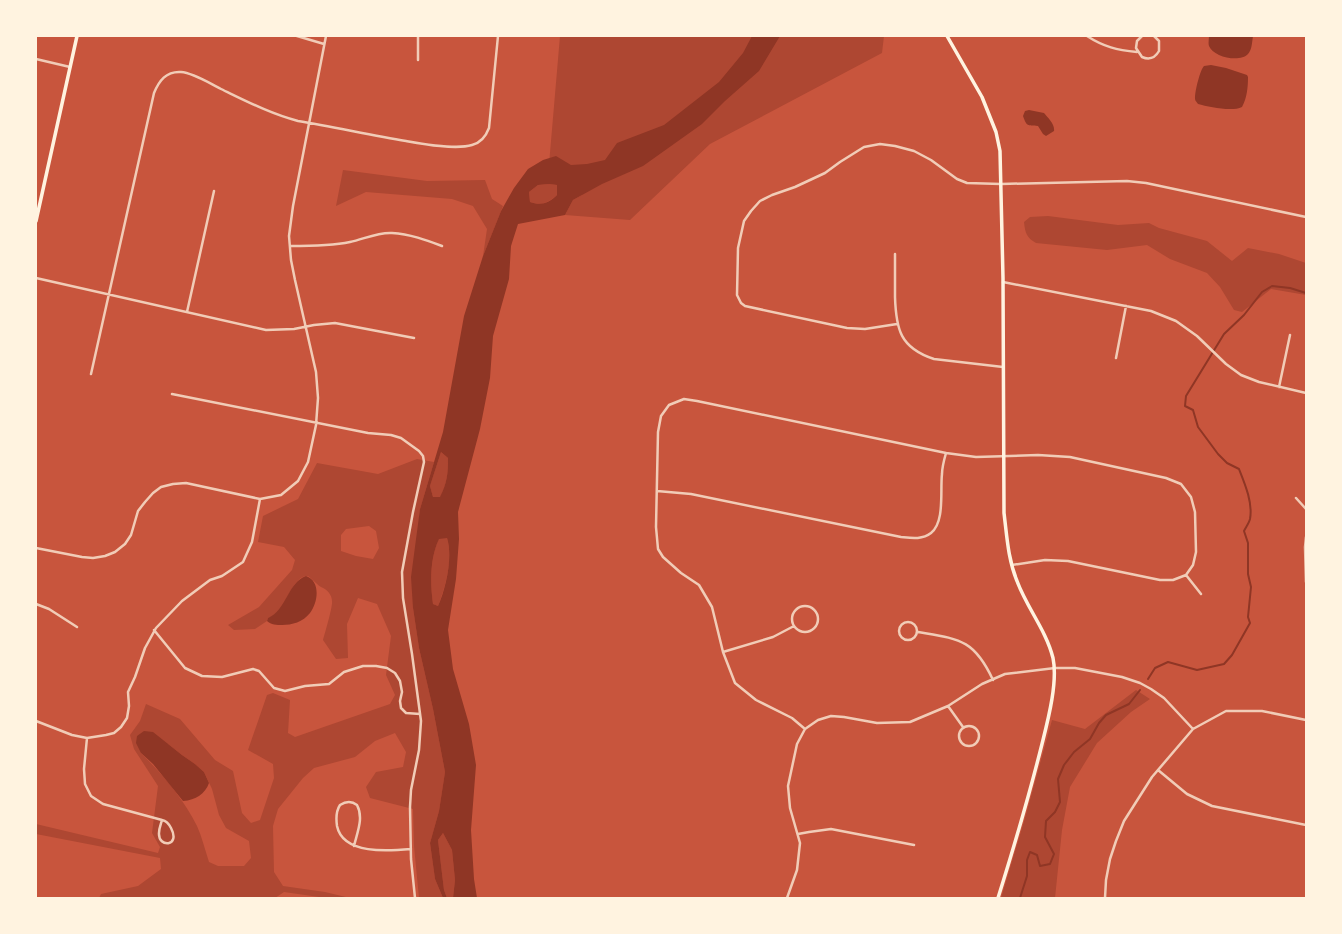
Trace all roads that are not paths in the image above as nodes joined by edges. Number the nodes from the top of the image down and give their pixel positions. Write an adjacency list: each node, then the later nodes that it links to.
1 (77, 36): 14 (main road)
2 (297, 36): 10 (street)
3 (326, 36): 10 (street)
4 (418, 36): 13 (street)
5 (498, 36): 15 (street)
6 (947, 36): 16 (main road)
7 (1087, 36): 11 (street)
8 (1142, 36): 11 (street)
9 (1154, 36): 11 (street)
10 (324, 44): 15 (street)
11 (1137, 52)
12 (36, 59): 14 (street)
13 (418, 60)
14 (70, 67): 19 (main road)
15 (309, 123): 20 (street); 25 (street)
16 (1001, 184): 18 (street); 24 (main road); 28 (street)
17 (214, 191): 27 (street)
18 (1306, 217)
19 (36, 221)
20 (290, 246): 21 (street); 29 (street)
21 (442, 246)
22 (895, 254): 28 (street)
23 (36, 278): 25 (street)
24 (1003, 282): 26 (street); 33 (main road)
25 (108, 295): 27 (street); 34 (street)
26 (1126, 306): 32 (street); 35 (street)
27 (187, 312): 29 (street)
28 (897, 324): 33 (street)
29 (306, 326): 31 (street); 38 (street)
30 (1290, 335): 35 (street)
31 (414, 338)
32 (1116, 358)
33 (1004, 367): 40 (main road)
34 (91, 374)
35 (1279, 387): 36 (street)
36 (1306, 393)
37 (172, 394): 38 (street)
38 (316, 423): 43 (street); 60 (street)
39 (946, 453): 40 (street); 41 (street); 41 (street)
40 (1004, 456): 47 (main road); 48 (street)
41 (657, 491): 56 (street)
42 (1296, 498): 44 (street)
43 (260, 499): 46 (street); 54 (street)
44 (1306, 510)
45 (1306, 537): 49 (street)
46 (36, 548)
47 (1011, 565): 48 (street); 57 (main road)
48 (1186, 575): 50 (street)
49 (1306, 582)
50 (1201, 594)
51 (36, 604): 53 (street)
52 (794, 626): 52 (street); 56 (street)
53 (77, 627)
54 (154, 630): 60 (street); 66 (street)
55 (918, 632): 55 (street); 58 (street)
56 (723, 652): 64 (street)
57 (1054, 668): 58 (street); 65 (street); 76 (main road)
58 (993, 680): 59 (street)
59 (948, 706): 63 (street); 64 (street)
60 (420, 714): 73 (street)
61 (1306, 720): 65 (street)
62 (36, 721): 66 (street)
63 (964, 727): 63 (street)
64 (805, 729): 70 (street)
65 (1193, 729): 67 (street)
66 (88, 738): 68 (street)
67 (1158, 770): 69 (street); 77 (street)
68 (162, 820): 68 (street)
69 (1306, 825)
70 (798, 834): 71 (street); 75 (street)
71 (914, 845)
72 (354, 846): 72 (street); 73 (street)
73 (411, 849): 74 (street)
74 (415, 898)
75 (787, 898)
76 (998, 898)
77 (1105, 898)

